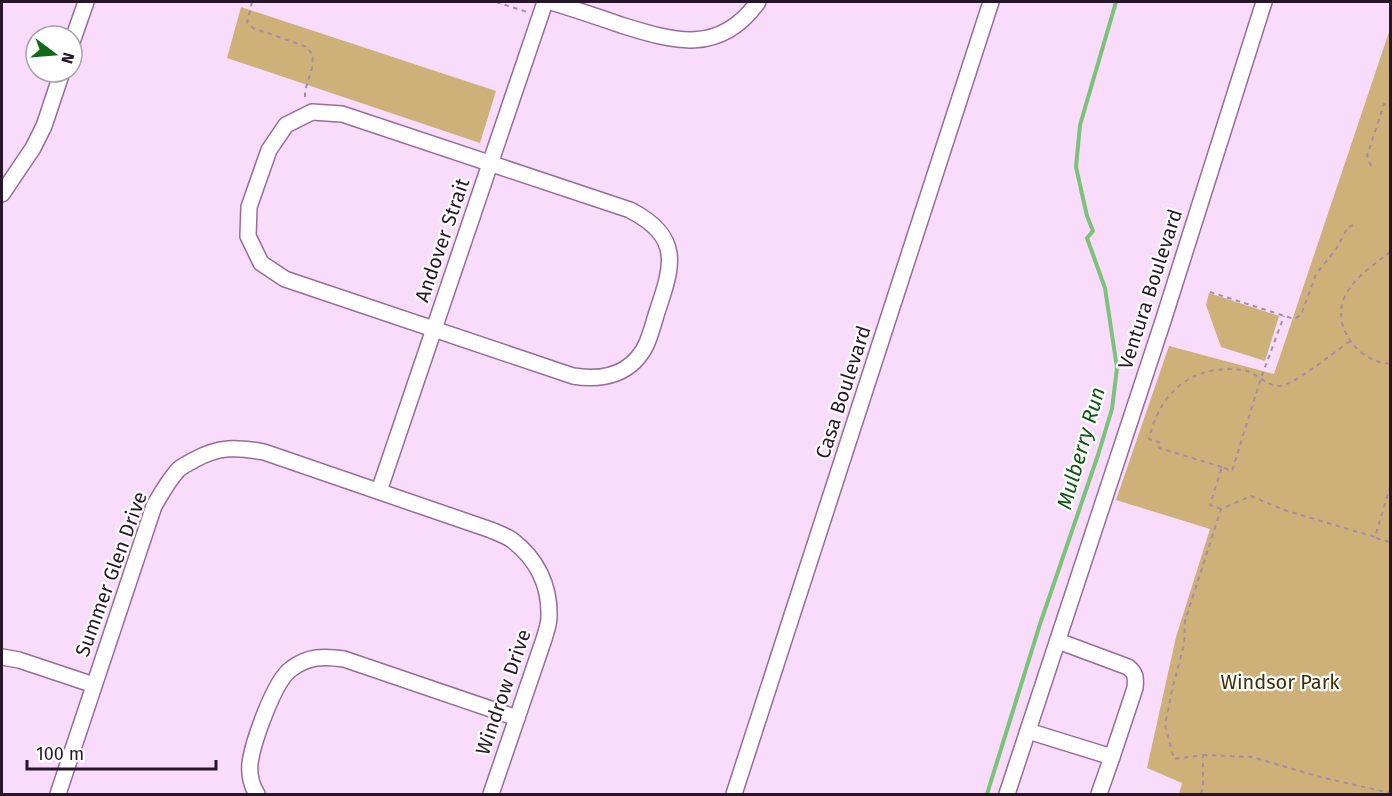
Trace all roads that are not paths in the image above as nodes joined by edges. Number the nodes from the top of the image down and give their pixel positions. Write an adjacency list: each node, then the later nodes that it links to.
1 (86, 2): 7 (street)
2 (545, 2): 9 (street, Andover Strait)
3 (551, 2): 4 (street)
4 (758, 2)
5 (991, 2): 22 (street, Casa Boulevard)
6 (1264, 2): 13 (street, Ventura Boulevard)
7 (78, 24)
8 (58, 84): 10 (street)
9 (490, 163): 11 (street, Andover Strait); 11 (street); 11 (street)
10 (2, 194)
11 (435, 330): 12 (street, Andover Strait)
12 (379, 492): 15 (street, Summer Glen Drive); 16 (street, Windrow Drive)
13 (1058, 641): 17 (street, Ventura Boulevard); 18 (street)
14 (2, 657): 15 (street)
15 (94, 685): 19 (street, Summer Glen Drive)
16 (517, 718): 20 (street); 21 (street, Windrow Drive)
17 (1028, 731): 18 (street); 23 (street, Ventura Boulevard)
18 (1112, 757): 24 (street)
19 (58, 795)
20 (257, 795)
21 (491, 795)
22 (734, 795)
23 (1007, 795)
24 (1100, 795)

